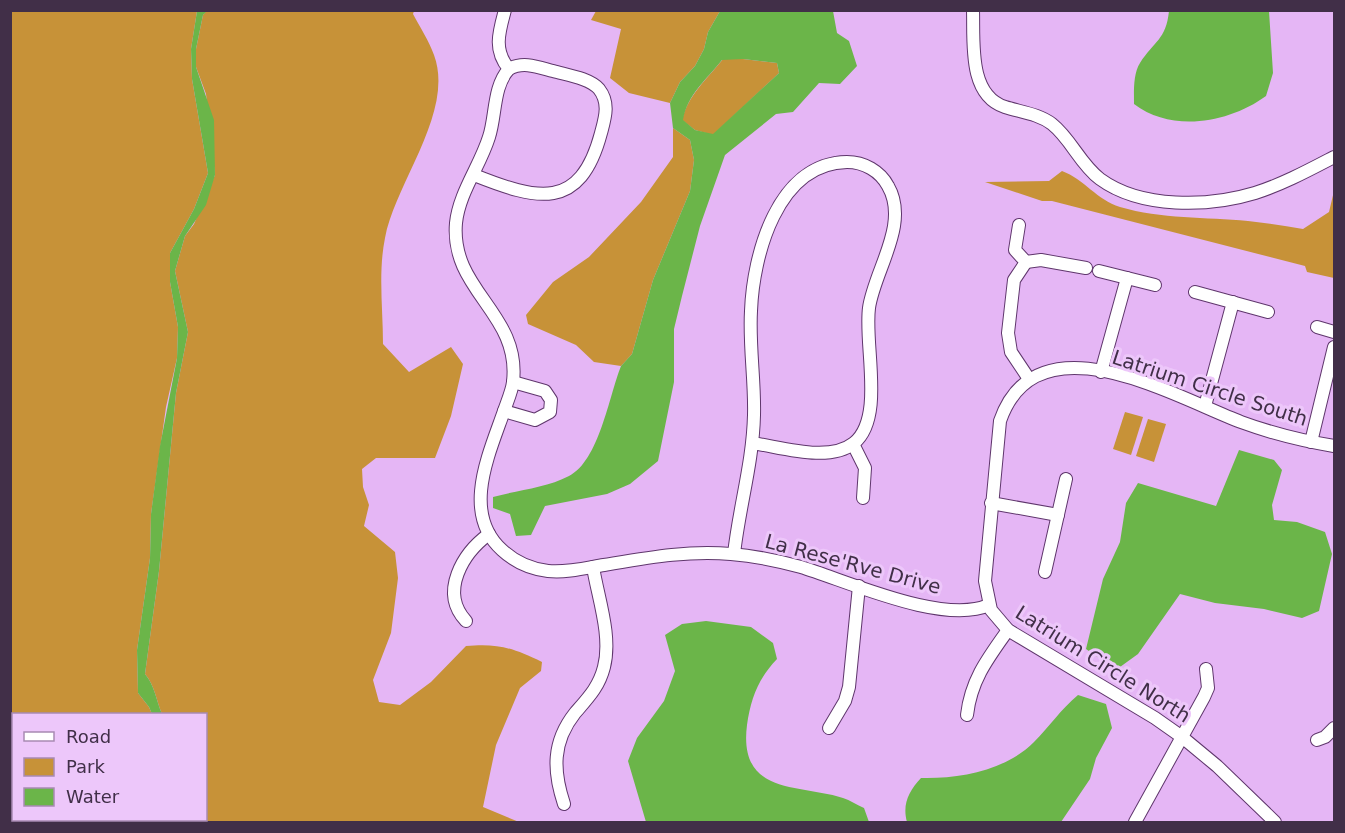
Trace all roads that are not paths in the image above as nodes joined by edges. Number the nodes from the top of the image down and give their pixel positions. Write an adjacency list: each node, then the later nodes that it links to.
1 (505, 10): 3 (street)
2 (973, 10): 4 (street)
3 (509, 69): 5 (street, La Rese'Rve Drive); 5 (street)
4 (1335, 157)
5 (474, 175): 20 (street, La Rese'Rve Drive)
6 (1019, 225): 7 (street)
7 (1026, 262): 8 (street); 19 (street)
8 (1086, 267)
9 (1099, 271): 10 (street)
10 (1126, 278): 11 (street); 18 (street)
11 (1155, 285)
12 (1196, 292): 13 (street)
13 (1233, 302): 14 (street); 21 (street)
14 (1268, 312)
15 (1317, 327): 16 (street)
16 (1335, 332)
17 (1335, 347): 23 (street)
18 (1101, 372): 19 (street, Latrium Circle South); 21 (street, Latrium Circle South)
19 (1029, 379): 29 (street, Latrium Circle South)
20 (513, 382): 22 (street, La Rese'Rve Drive); 22 (street)
21 (1205, 406): 23 (street, Latrium Circle South)
22 (504, 411): 31 (street, La Rese'Rve Drive)
23 (1311, 442): 26 (street, Latrium Circle South)
24 (752, 443): 25 (street); 25 (street); 32 (street)
25 (853, 444): 28 (street)
26 (1335, 446)
27 (1066, 479): 30 (street)
28 (863, 498)
29 (992, 503): 30 (street); 36 (street, Latrium Circle North)
30 (1058, 516): 34 (street)
31 (489, 534): 33 (street, La Rese'Rve Drive); 37 (street)
32 (734, 554): 33 (street, La Rese'Rve Drive); 35 (street, La Rese'Rve Drive)
33 (593, 567): 45 (street)
34 (1045, 572)
35 (859, 586): 36 (street, La Rese'Rve Drive); 41 (street)
36 (989, 606): 38 (street, Latrium Circle North)
37 (466, 621)
38 (1008, 630): 40 (street); 43 (street, Latrium Circle North)
39 (1206, 669): 43 (street)
40 (967, 715)
41 (829, 728)
42 (1335, 728): 44 (street)
43 (1182, 737): 46 (street); 47 (street, Latrium Circle North)
44 (1317, 740)
45 (564, 804)
46 (1134, 822)
47 (1272, 822)

